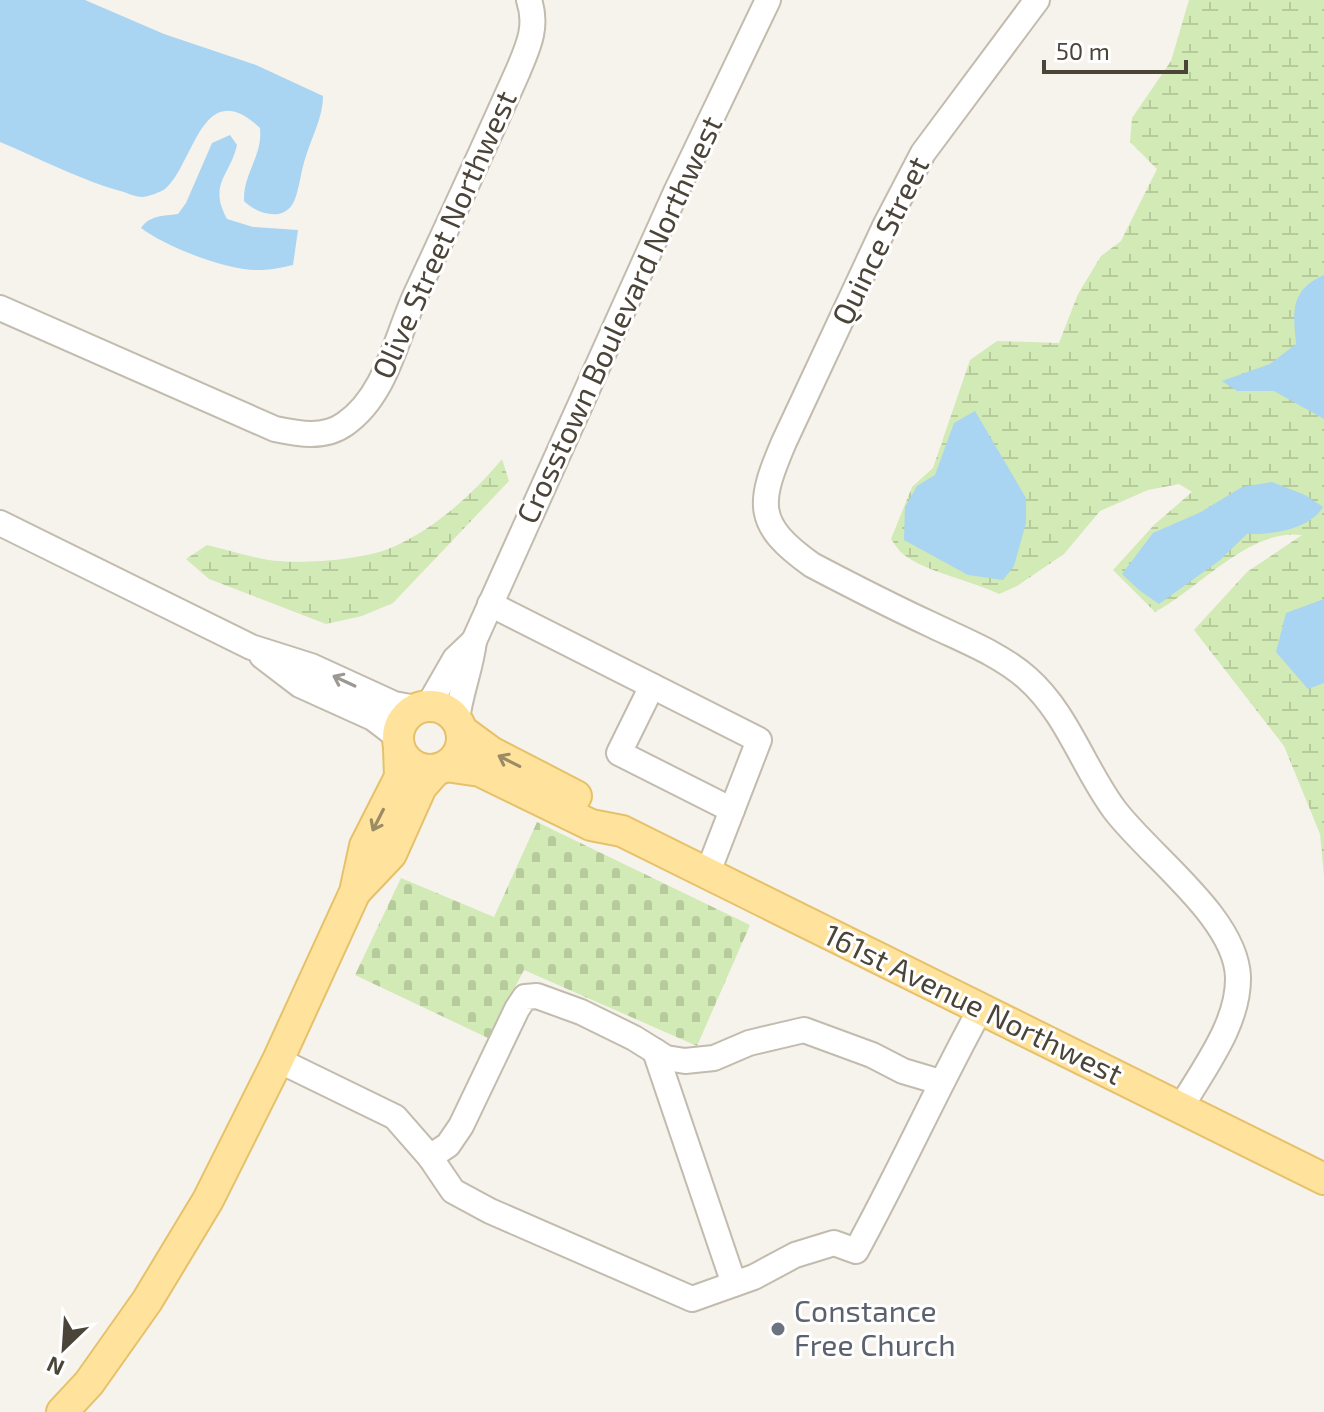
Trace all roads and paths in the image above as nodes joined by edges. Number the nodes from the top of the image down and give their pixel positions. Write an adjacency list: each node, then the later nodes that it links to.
1 (529, 0): 4 (street, Olive Street Northwest)
2 (768, 0): 6 (street, Crosstown Boulevard Northwest)
3 (1037, 0): 22 (street, Quince Street)
4 (0, 308)
5 (0, 523): 8 (street)
6 (490, 604): 7 (street, Crosstown Boulevard Northwest); 9 (street)
7 (474, 641): 10 (street, Crosstown Boulevard Northwest); 11 (street, Crosstown Boulevard Northwest)
8 (251, 647): 10 (street, one-way to 8); 12 (street)
9 (652, 686): 14 (street); 14 (street)
10 (422, 707): 11 (main road); 12 (main road)
11 (459, 725): 13 (main road); 15 (main road, 161st Avenue Northwest, one-way to 11)
12 (398, 742): 13 (main road); 17 (main road, one-way to 17)
13 (441, 768): 15 (main road, 161st Avenue Northwest); 17 (main road)
14 (732, 810): 16 (street)
15 (622, 831): 16 (main road, 161st Avenue Northwest)
16 (708, 872): 18 (main road, 161st Avenue Northwest)
17 (355, 892): 20 (main road)
18 (981, 1008): 21 (street); 22 (main road, 161st Avenue Northwest)
19 (655, 1051): 21 (street); 23 (street); 25 (street)
20 (278, 1060): 23 (street); 26 (main road)
21 (940, 1082): 25 (street)
22 (1180, 1109): 24 (main road, 161st Avenue Northwest)
23 (430, 1157): 25 (street)
24 (1324, 1179)
25 (734, 1284)
26 (62, 1412)

